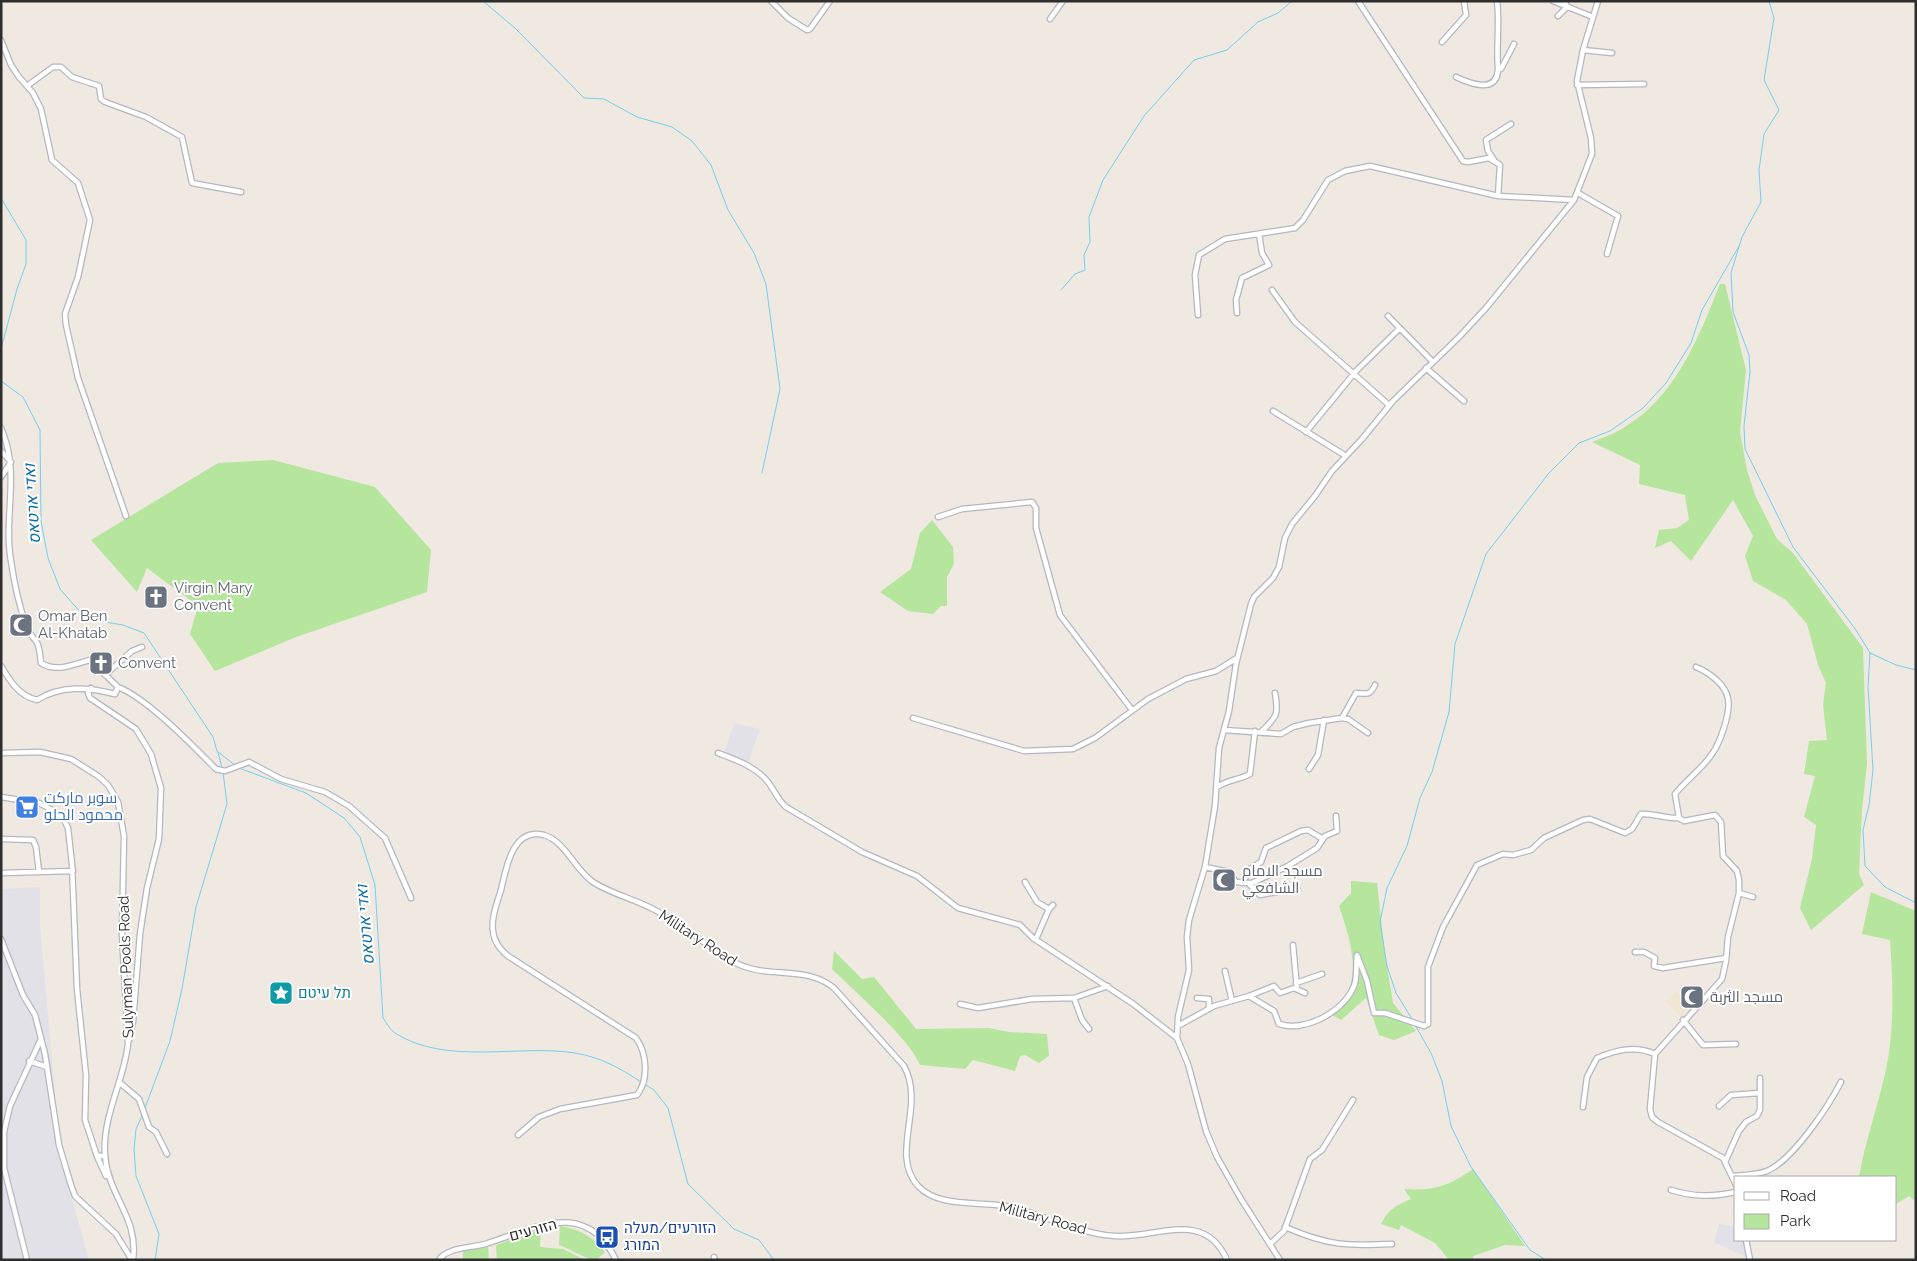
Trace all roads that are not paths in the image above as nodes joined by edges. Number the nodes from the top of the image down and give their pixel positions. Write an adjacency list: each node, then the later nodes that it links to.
1 (771, 1): 2 (street)
2 (830, 1)
3 (1063, 1): 13 (street)
4 (1358, 1): 25 (street)
5 (1464, 1): 15 (street)
6 (1497, 1): 19 (street)
7 (1553, 1): 10 (street)
8 (1565, 1): 10 (street)
9 (1598, 1): 12 (street)
10 (1567, 7): 11 (street); 12 (street)
11 (1558, 16)
12 (1593, 17): 17 (street)
13 (1050, 19)
14 (1, 40): 23 (street)
15 (1442, 42)
16 (1514, 44): 19 (street)
17 (1583, 50): 18 (street); 22 (street)
18 (1612, 53)
19 (1498, 69): 20 (street)
20 (1456, 77)
21 (1644, 84): 22 (street)
22 (1577, 85): 27 (street)
23 (27, 86): 26 (street); 49 (street)
24 (1510, 124): 25 (street)
25 (1494, 160): 28 (street)
26 (241, 192)
27 (1578, 193): 29 (street); 31 (street)
28 (1498, 196): 29 (street); 30 (street)
29 (1574, 200): 37 (street)
30 (1259, 234): 33 (street); 34 (street)
31 (1607, 254)
32 (1272, 290): 39 (street)
33 (1238, 313)
34 (1198, 315)
35 (1388, 316): 36 (street)
36 (1399, 328): 37 (street); 39 (street)
37 (1432, 362): 38 (street)
38 (1426, 368): 40 (street); 41 (street)
39 (1354, 373): 41 (street); 44 (street)
40 (1464, 401)
41 (1389, 405): 46 (street)
42 (1273, 411): 44 (street)
43 (1, 428): 47 (street)
44 (1306, 432): 46 (street)
45 (1, 451): 47 (street)
46 (1346, 456): 52 (street)
47 (11, 462): 48 (street); 55 (street)
48 (1, 477)
49 (126, 516)
50 (938, 517): 60 (street)
51 (142, 647): 55 (street)
52 (1237, 658): 60 (street); 64 (street)
53 (1, 666): 58 (street)
54 (1696, 667): 74 (street)
55 (104, 675): 57 (street)
56 (1375, 685): 62 (street)
57 (118, 687): 58 (street); 87 (street)
58 (91, 688): 111 (street)
59 (1275, 693): 66 (street)
60 (1132, 710): 61 (street)
61 (913, 718)
62 (1342, 718): 63 (street); 67 (street)
63 (1324, 720): 66 (street); 70 (street)
64 (1224, 730): 65 (street); 71 (street)
65 (1255, 731): 66 (street); 71 (street)
66 (1261, 732)
67 (1368, 733)
68 (1, 752): 111 (street, Sulyman Pools Road)
69 (718, 752): 91 (street)
70 (1308, 769)
71 (1217, 787): 77 (street)
72 (1, 797): 78 (street)
73 (1336, 816): 76 (street)
74 (1679, 818): 85 (street); 100 (street)
75 (1, 839): 79 (street)
76 (1323, 839): 82 (street); 83 (street)
77 (1205, 867): 82 (street); 107 (street)
78 (72, 871): 79 (street); 124 (street)
79 (39, 872): 80 (street)
80 (1, 873)
81 (1025, 882): 89 (street)
82 (1242, 883): 83 (street)
83 (1248, 883): 84 (street)
84 (1297, 888)
85 (1739, 893): 86 (street); 94 (street)
86 (1753, 897)
87 (411, 898)
88 (1053, 905): 89 (street)
89 (1049, 909): 91 (street)
90 (1, 939): 110 (street)
91 (1036, 939): 97 (street)
92 (1293, 945): 98 (street)
93 (1635, 952): 94 (street)
94 (1726, 958): 106 (street)
95 (1225, 971): 103 (street)
96 (1322, 974): 98 (street)
97 (1108, 986): 101 (street); 109 (street)
98 (1296, 986): 99 (street); 100 (street)
99 (1305, 994)
100 (1249, 996): 103 (street)
101 (1074, 998): 104 (street); 108 (street)
102 (1197, 998): 105 (street)
103 (1232, 1001): 105 (street)
104 (960, 1004)
105 (1209, 1009): 107 (street)
106 (1683, 1020): 112 (street); 113 (street)
107 (1178, 1026): 109 (street)
108 (1089, 1029)
109 (1177, 1038): 137 (street)
110 (41, 1039): 114 (street); 115 (street)
111 (128, 1044): 117 (street, Sulyman Pools Road)
112 (1736, 1044)
113 (1655, 1054): 122 (street); 127 (street)
114 (29, 1061): 115 (street); 131 (street)
115 (46, 1067): 140 (street)
116 (1760, 1078): 119 (street)
117 (119, 1082): 125 (street); 126 (street, Sulyman Pools Road)
118 (1841, 1082): 128 (street)
119 (1760, 1093): 121 (street); 127 (street)
120 (1353, 1100): 135 (street)
121 (1719, 1106)
122 (1583, 1108)
123 (518, 1134): 143 (street, Military Road)
124 (96, 1153): 126 (street); 129 (street)
125 (167, 1154)
126 (105, 1156): 129 (street, Sulyman Pools Road)
127 (1726, 1162): 128 (street)
128 (1732, 1176): 130 (street)
129 (109, 1180): 140 (street, Sulyman Pools Road)
130 (1734, 1180)
131 (7, 1182): 132 (street); 139 (street)
132 (1, 1184)
133 (1671, 1190): 134 (street)
134 (1734, 1192)
135 (1285, 1227): 137 (street); 138 (street)
136 (1746, 1241): 145 (street)
137 (1270, 1244): 144 (street)
138 (1392, 1244)
139 (27, 1260)
140 (133, 1260)
141 (439, 1260): 142 (street, הזורעים)
142 (616, 1260)
143 (1227, 1260)
144 (1280, 1260)
145 (1750, 1260)

